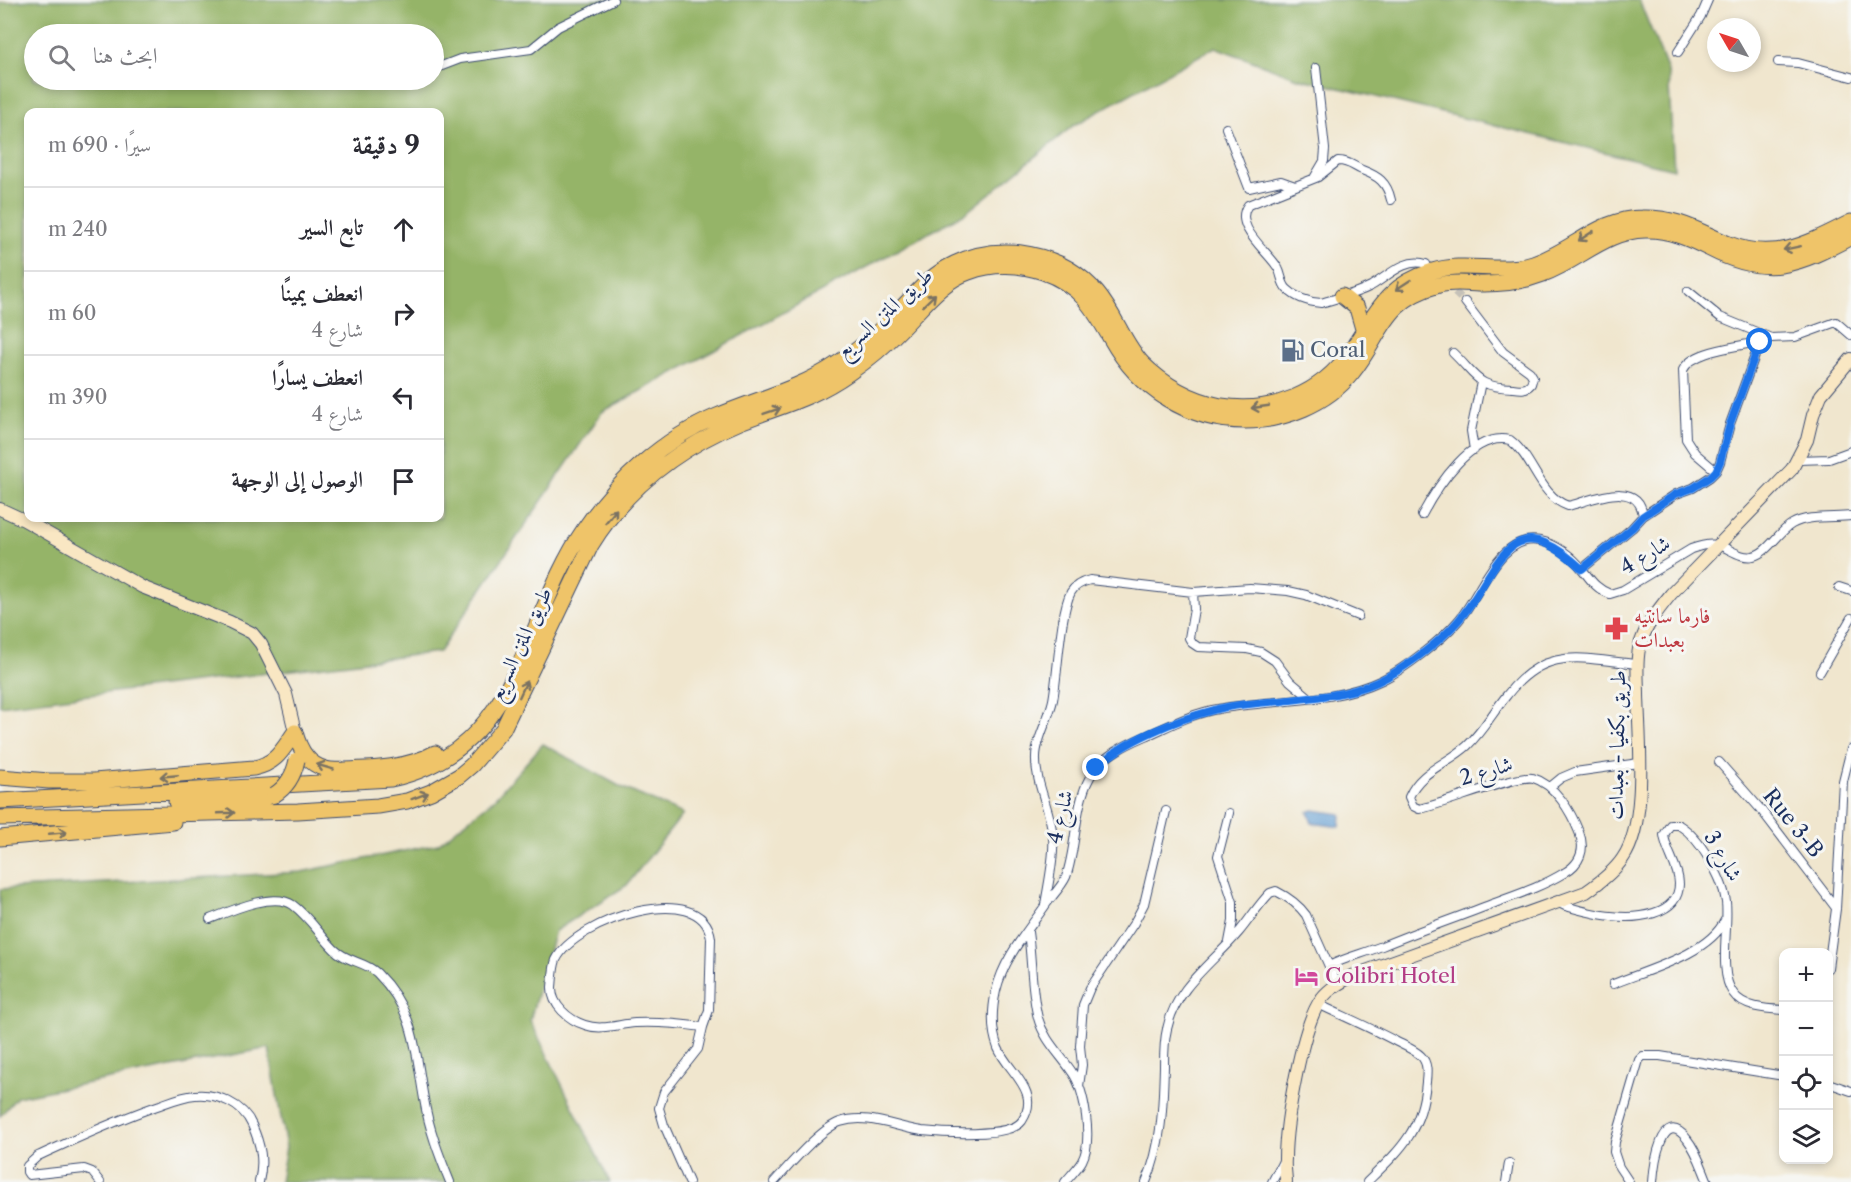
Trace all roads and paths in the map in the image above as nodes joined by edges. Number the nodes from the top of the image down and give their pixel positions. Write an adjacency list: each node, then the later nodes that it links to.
1 (613, 0): 5 (street)
2 (1707, 0): 3 (street)
3 (1678, 52)
4 (1778, 62): 7 (street)
5 (444, 65)
6 (1316, 68): 9 (street)
7 (1851, 76)
8 (1226, 128): 10 (street)
9 (1314, 179): 10 (street); 11 (street)
10 (1295, 186): 15 (street)
11 (1391, 200)
12 (1849, 226): 17 (highway, طريق المتن السريع, one-way to 17); 57 (highway, طريق المتن السريع, one-way to 12)
13 (1426, 264): 15 (street)
14 (1688, 291): 19 (street)
15 (1342, 296): 17 (highway)
16 (1465, 302): 23 (street)
17 (1363, 329): 44 (highway, طريق المتن السريع, one-way to 44)
18 (1851, 335): 19 (street)
19 (1772, 338): 20 (street)
20 (1760, 342): 27 (street); 27 (street)
21 (1453, 353): 23 (street)
22 (1851, 359): 26 (main road, طريق بكفيا - بعبدات)
23 (1481, 382): 24 (street)
24 (1474, 450): 29 (street); 30 (street)
25 (1851, 451): 26 (street)
26 (1798, 460): 34 (main road, طريق بكفيا - بعبدات)
27 (1716, 471): 30 (street)
28 (0, 509): 32 (main road)
29 (1422, 516)
30 (1643, 516): 35 (street)
31 (1851, 516): 34 (street)
32 (24, 520)
33 (28, 522): 45 (main road)
34 (1717, 545): 35 (street, شارع 4); 41 (main road, طريق بكفيا - بعبدات)
35 (1582, 569): 43 (street, شارع 4)
36 (1839, 587): 37 (street)
37 (1851, 591)
38 (1194, 592): 39 (street); 43 (street); 62 (street)
39 (1358, 616)
40 (1851, 618): 42 (street)
41 (1637, 664): 49 (main road, طريق بكفيا - بعبدات); 52 (street, شارع 2)
42 (1820, 672)
43 (1310, 698): 62 (street, شارع 4)
44 (480, 730): 46 (highway, one-way to 46); 54 (highway, طريق المتن السريع)
45 (295, 732): 46 (highway); 51 (highway, one-way to 51)
46 (298, 754): 58 (highway, bridge)
47 (1850, 755): 63 (street)
48 (1719, 762): 63 (street, Rue 3-B)
49 (1639, 763): 52 (street); 61 (main road, طريق بكفيا - بعبدات)
50 (0, 777): 51 (highway)
51 (94, 781): 54 (highway)
52 (1550, 788): 69 (street)
53 (0, 801): 54 (highway, طريق المتن السريع)
54 (27, 801)
55 (1166, 811): 77 (street)
56 (1229, 813): 67 (street)
57 (197, 814): 58 (highway, طريق المتن السريع); 60 (highway, one-way to 57)
58 (70, 815): 59 (highway, طريق المتن السريع)
59 (0, 818)
60 (0, 838)
61 (1559, 903): 64 (street, شارع 3); 70 (main road, طريق بكفيا - بعبدات)
62 (1045, 906): 66 (street, شارع 4)
63 (1836, 909): 68 (street)
64 (1727, 917): 71 (street); 73 (street, شارع 3)
65 (210, 919): 83 (street)
66 (1028, 932): 77 (street); 85 (street, شارع 4)
67 (1229, 942): 69 (street); 87 (street)
68 (1831, 948)
69 (1331, 965): 70 (street)
70 (1337, 984): 72 (main road, طريق بكفيا - بعبدات)
71 (1613, 984)
72 (1318, 1004): 79 (main road, طريق بكفيا - بعبدات); 90 (street)
73 (1779, 1009)
74 (703, 1027): 74 (street); 84 (street)
75 (1779, 1075): 92 (street)
76 (1833, 1085): 78 (street)
77 (1079, 1086): 86 (street)
78 (1851, 1091)
79 (1285, 1159): 88 (street); 89 (main road, طريق بكفيا - بعبدات)
80 (1509, 1163): 91 (street)
81 (100, 1182): 82 (street)
82 (259, 1182)
83 (450, 1182)
84 (688, 1182)
85 (774, 1182)
86 (1065, 1182)
87 (1146, 1182)
88 (1272, 1182)
89 (1286, 1182)
90 (1367, 1182)
91 (1506, 1182)
92 (1629, 1182)
93 (1653, 1182): 94 (street)
94 (1708, 1182)

